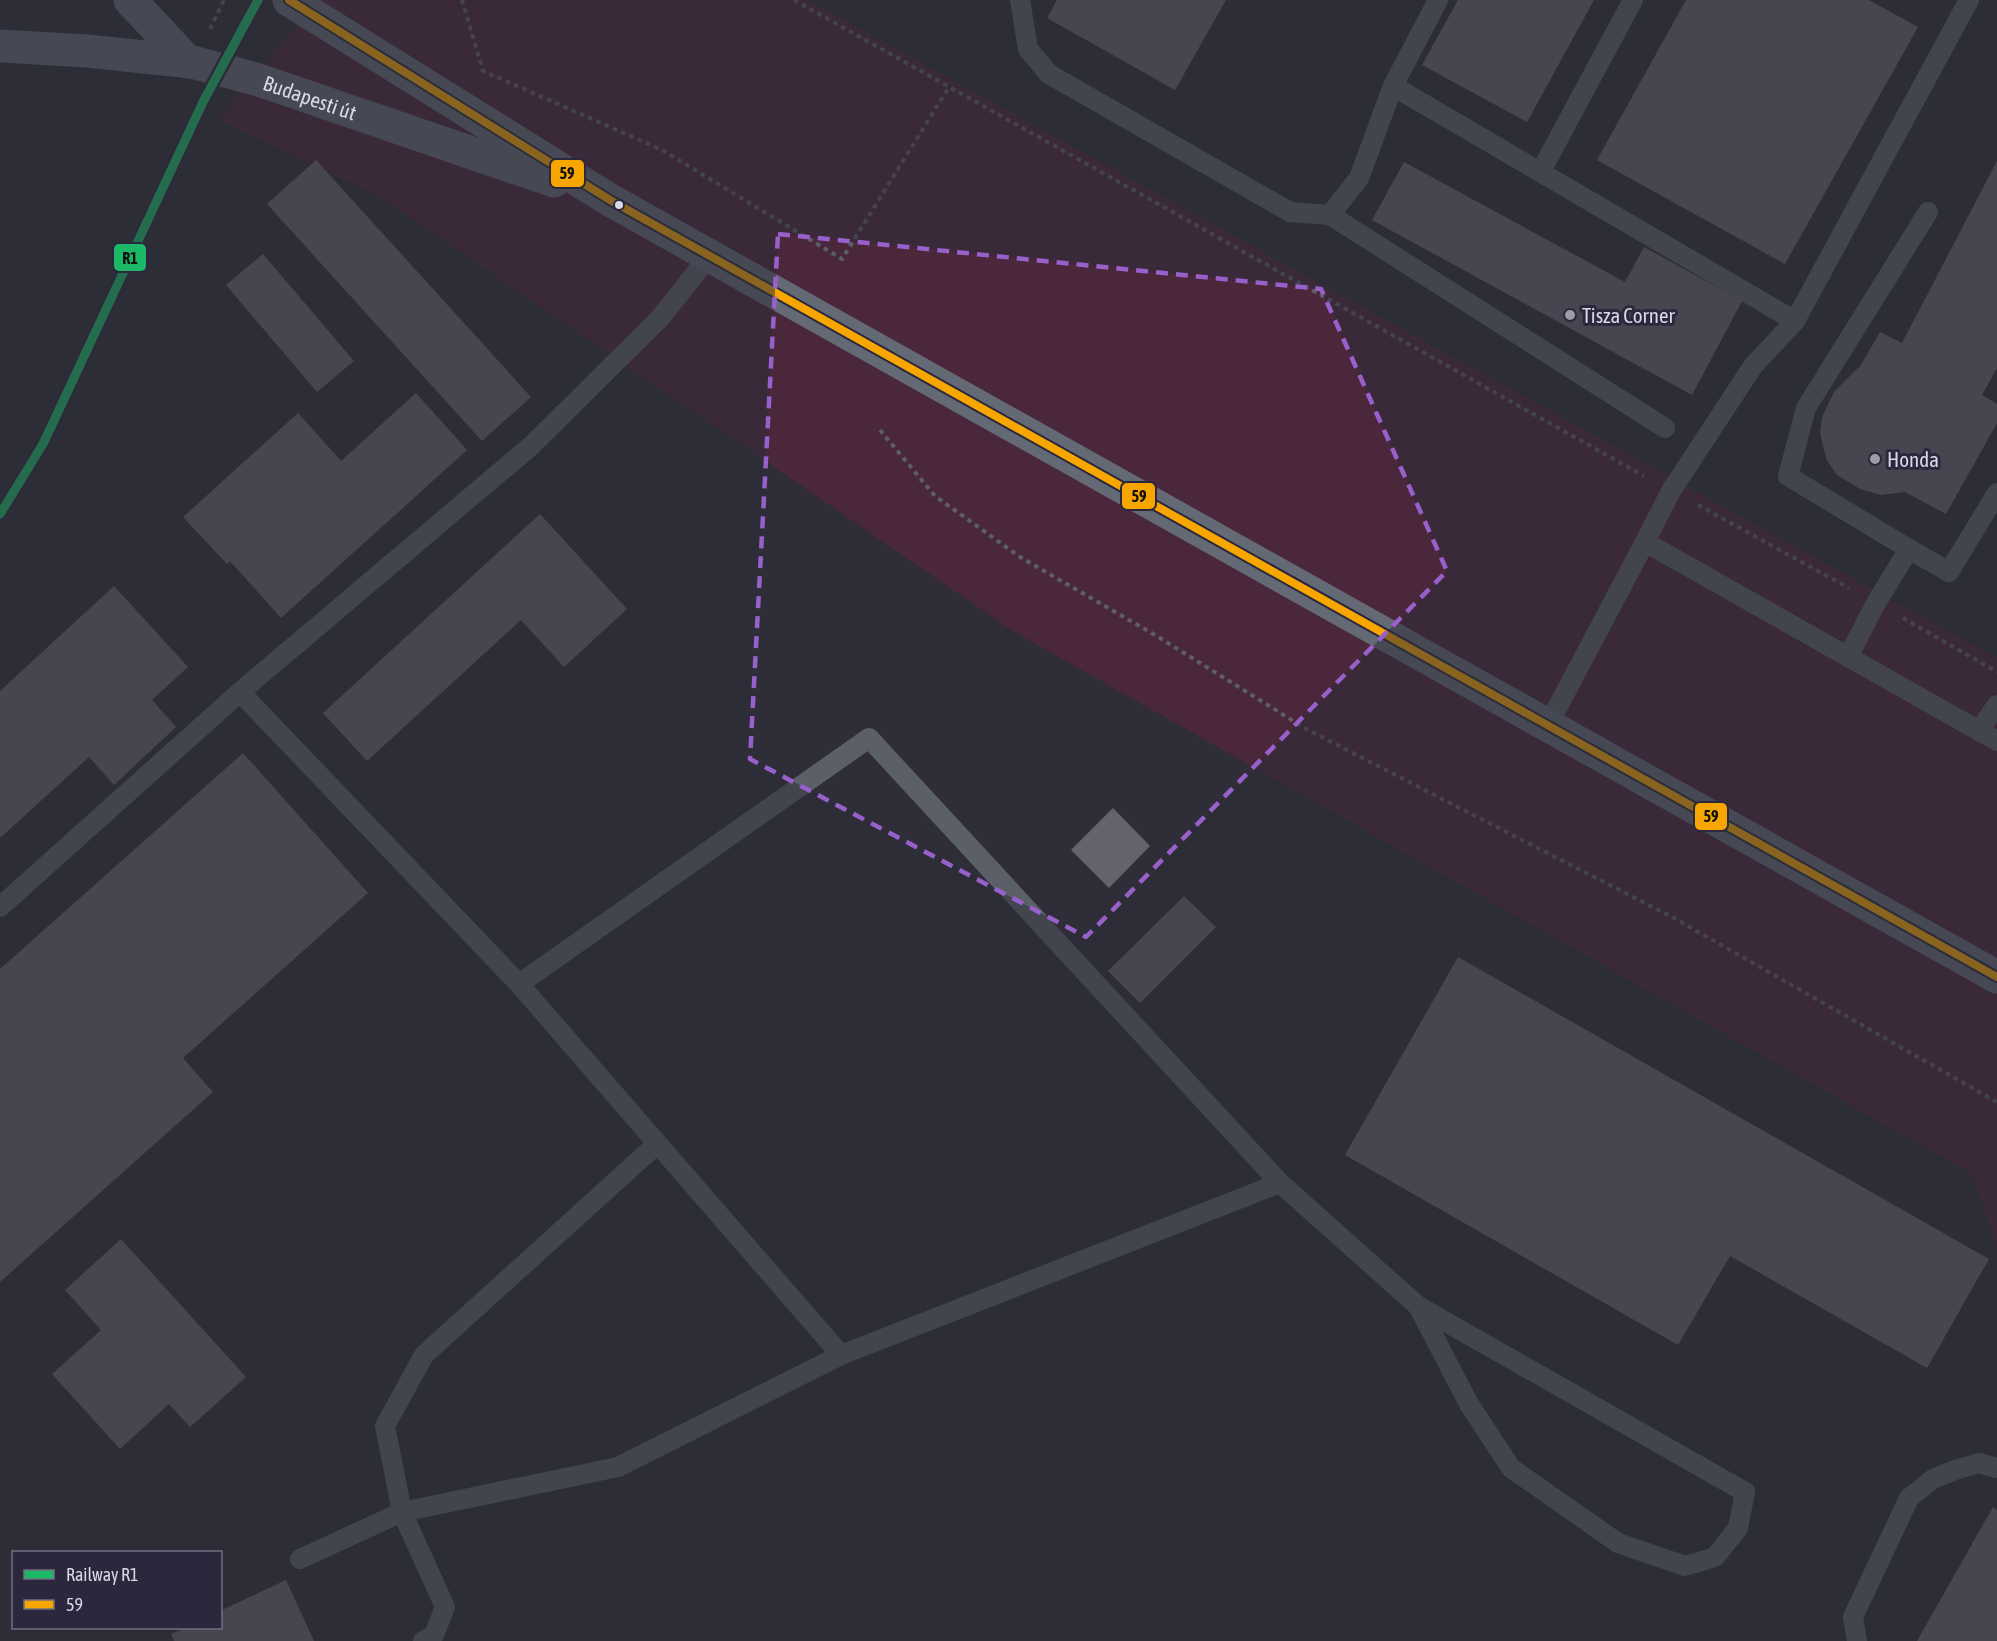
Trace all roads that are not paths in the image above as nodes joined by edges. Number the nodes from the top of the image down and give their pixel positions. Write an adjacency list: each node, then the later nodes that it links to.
1 (130, 0): 8 (main road)
2 (1020, 0): 13 (lane)
3 (1438, 0): 9 (lane)
4 (1634, 0): 10 (lane)
5 (1969, 0): 15 (lane)
6 (296, 3): 11 (main road, Budapesti út)
7 (0, 46): 8 (main road, Budapesti út)
8 (188, 62): 11 (main road, Budapesti út)
9 (1393, 86): 10 (lane); 13 (lane)
10 (1540, 171): 15 (lane)
11 (610, 200): 14 (main road, Budapesti út)
12 (1928, 212): 19 (lane)
13 (1330, 214): 16 (lane)
14 (710, 255): 21 (lane); 23 (main road, Budapesti út)
15 (1795, 321): 18 (lane)
16 (1665, 428)
17 (1997, 493): 19 (lane)
18 (1645, 542): 20 (lane); 23 (lane)
19 (1909, 549): 20 (lane)
20 (1848, 657): 24 (lane)
21 (240, 692): 26 (lane); 28 (lane)
22 (1997, 705): 24 (lane)
23 (1547, 727): 27 (main road, Budapesti út)
24 (1979, 731): 25 (lane)
25 (1997, 741)
26 (0, 907)
27 (1997, 977)
28 (519, 984): 29 (lane); 30 (lane)
29 (657, 1144): 32 (lane); 34 (lane)
30 (1280, 1183): 31 (lane); 32 (lane)
31 (1418, 1306): 31 (lane)
32 (841, 1355): 34 (lane)
33 (1997, 1468): 37 (lane)
34 (402, 1512): 35 (lane); 36 (lane)
35 (300, 1559)
36 (423, 1641)
37 (1857, 1641)

